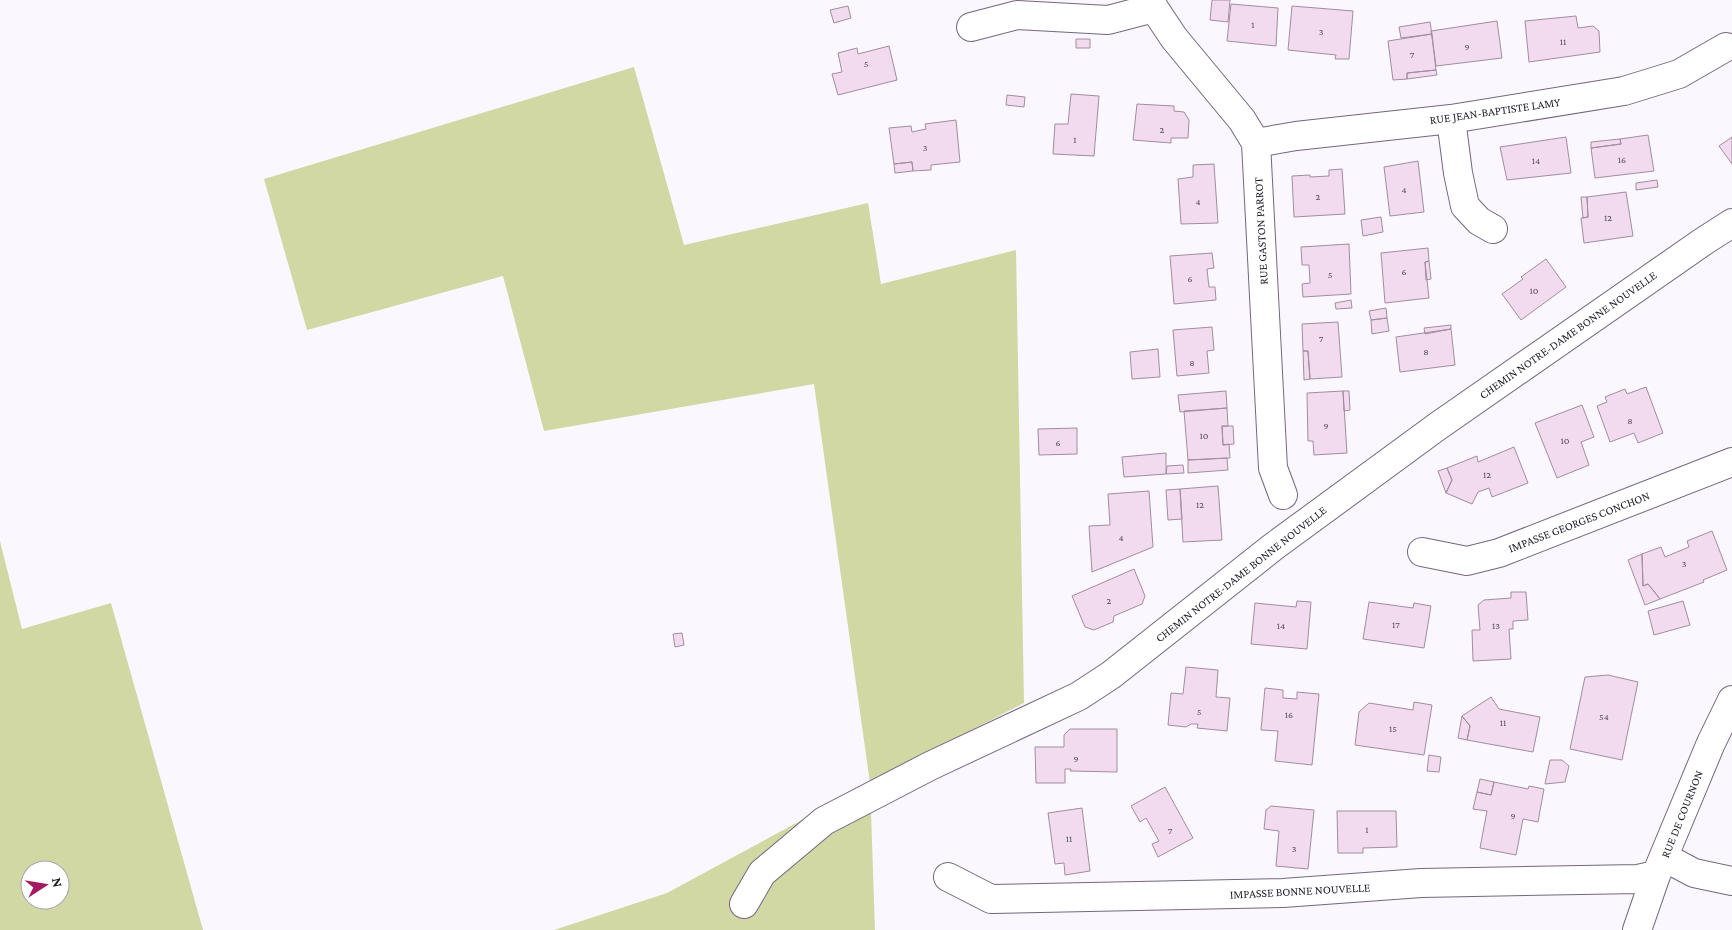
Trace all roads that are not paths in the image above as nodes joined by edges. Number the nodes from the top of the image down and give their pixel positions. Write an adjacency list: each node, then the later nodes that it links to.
1 (1152, 4): 2 (street); 5 (street, RUE GASTON PARROT)
2 (971, 27)
3 (1726, 47): 4 (street, RUE JEAN-BAPTISTE LAMY)
4 (1451, 119): 5 (street, RUE JEAN-BAPTISTE LAMY); 7 (street)
5 (1256, 143): 9 (street, RUE GASTON PARROT)
6 (1732, 224): 15 (street, CHEMIN NOTRE-DAME BONNE NOUVELLE)
7 (1493, 230)
8 (1732, 462): 10 (street, IMPASSE GEORGES CONCHON)
9 (1283, 495)
10 (1422, 552)
11 (1732, 700): 12 (street, RUE DE COURNON)
12 (1660, 866): 13 (street, IMPASSE BONNE NOUVELLE); 14 (street); 16 (street, RUE DE COURNON)
13 (948, 877)
14 (1732, 880)
15 (744, 904)
16 (1637, 930)

